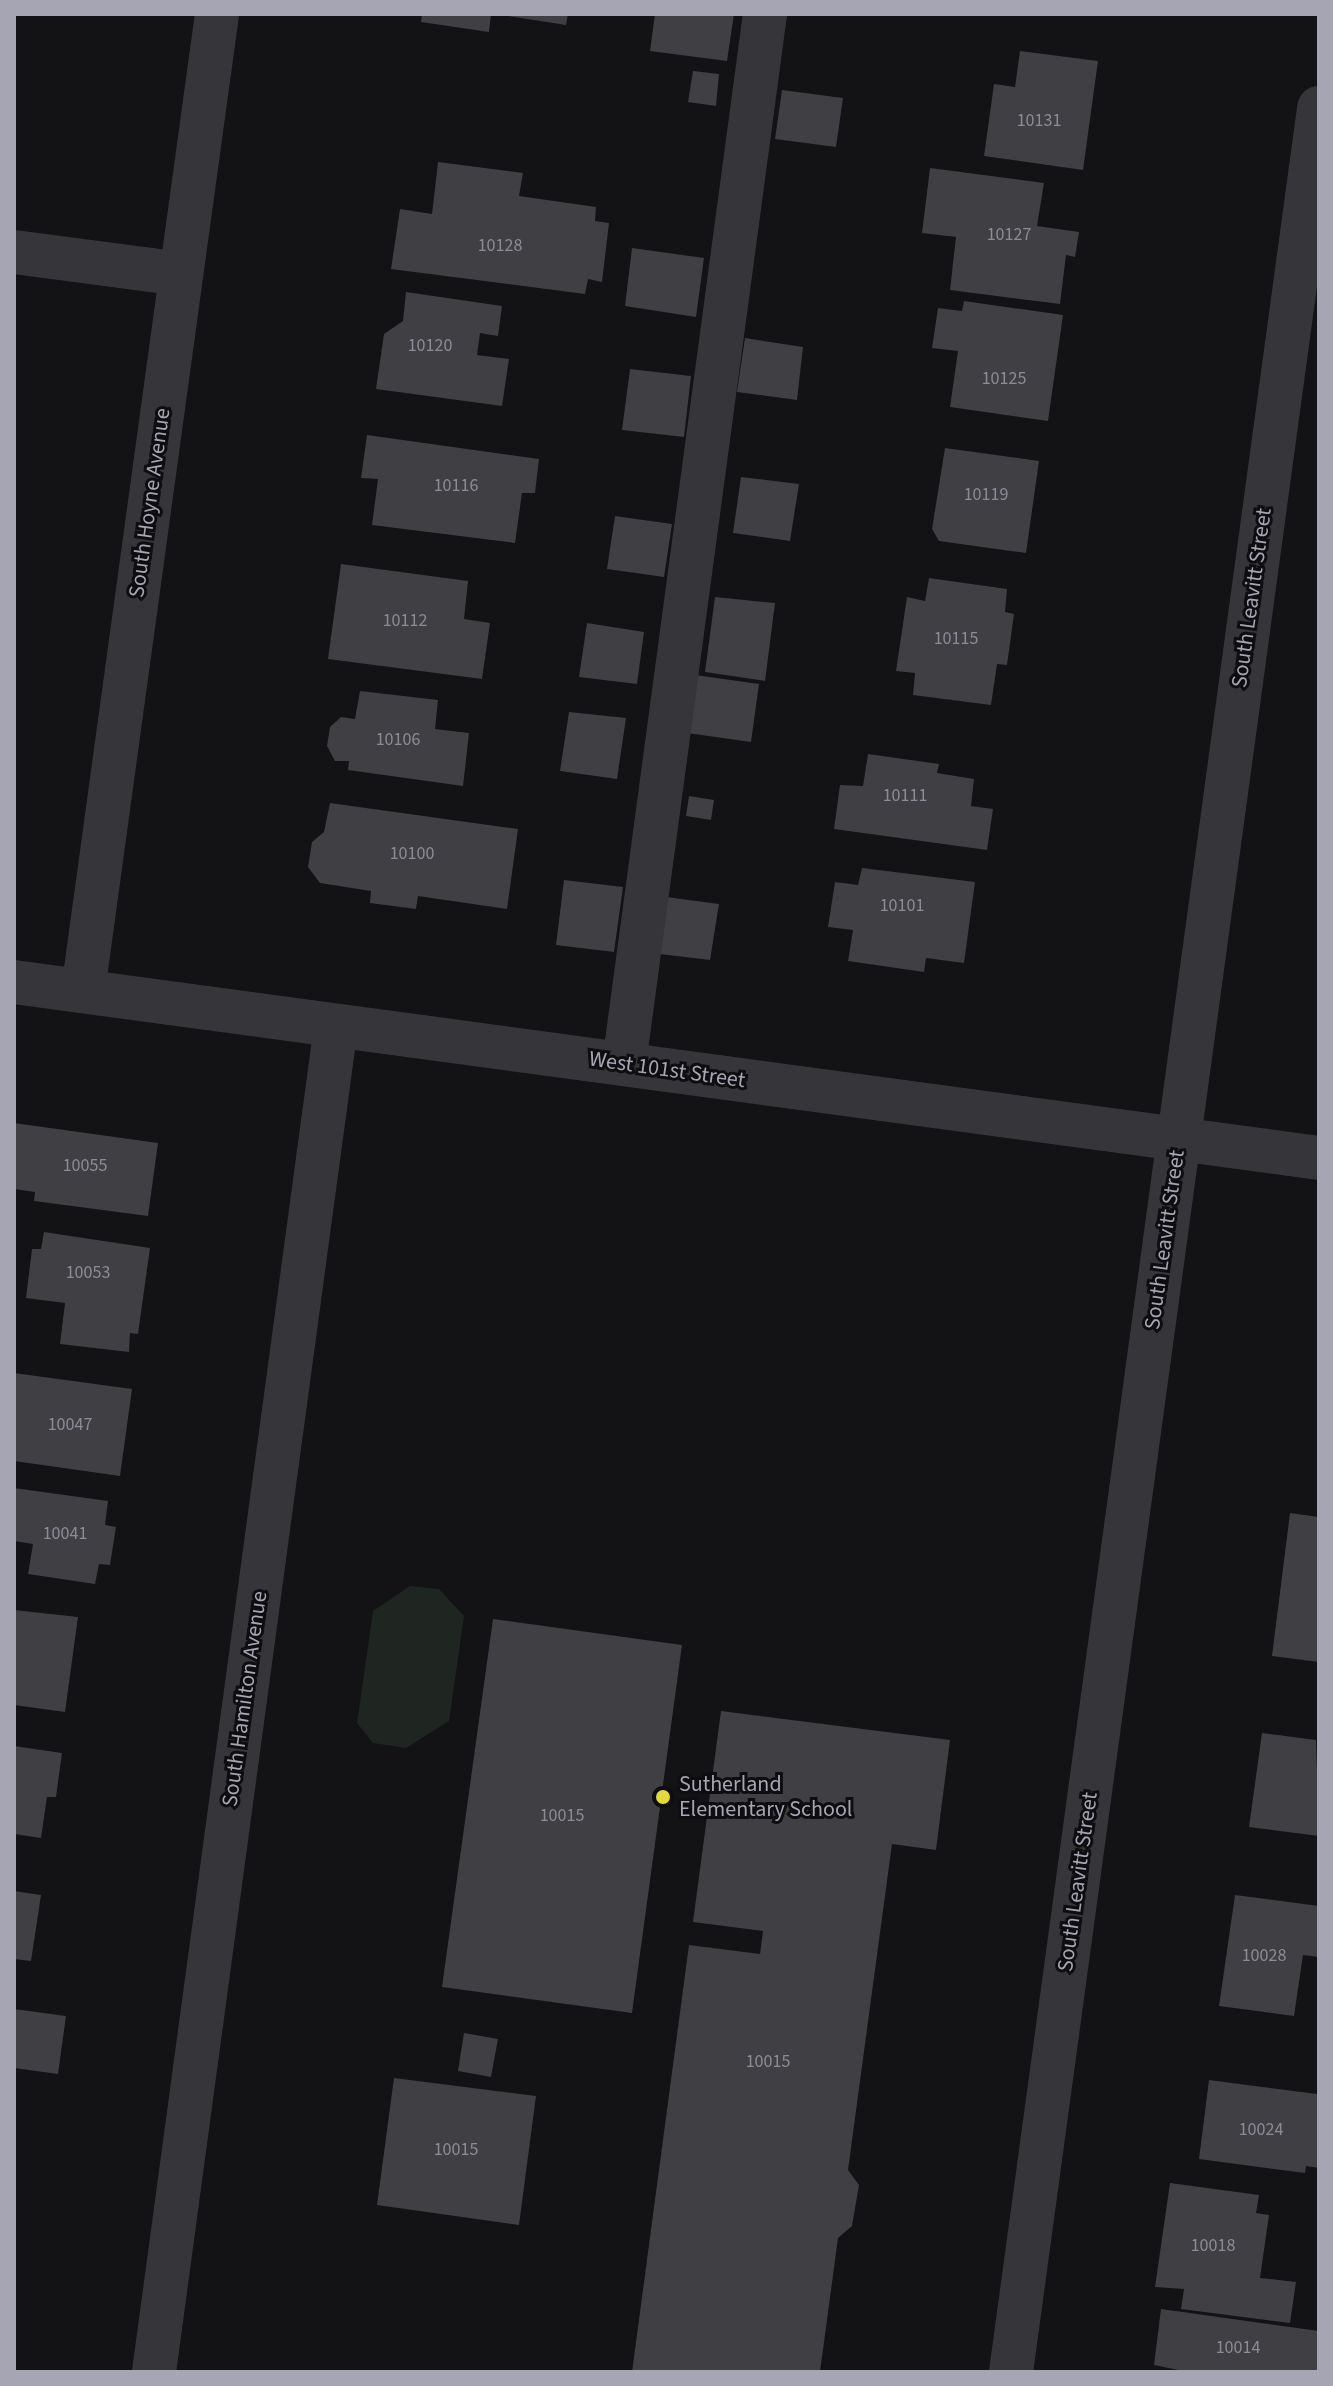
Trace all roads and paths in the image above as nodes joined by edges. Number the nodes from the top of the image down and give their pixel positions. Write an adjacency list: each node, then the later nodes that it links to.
1 (217, 14): 5 (street, South Hoyne Avenue)
2 (765, 14): 9 (street)
3 (1319, 108): 10 (street, South Leavitt Street)
4 (14, 252): 5 (street)
5 (181, 274): 7 (street, South Hoyne Avenue)
6 (14, 982): 7 (street, West 101st Street)
7 (83, 991): 8 (street, West 101st Street)
8 (336, 1026): 9 (street, West 101st Street); 12 (street, South Hamilton Avenue)
9 (624, 1064): 10 (street, West 101st Street)
10 (1179, 1139): 11 (street, West 101st Street); 13 (street, South Leavitt Street)
11 (1319, 1158)
12 (154, 2372)
13 (1011, 2372)

